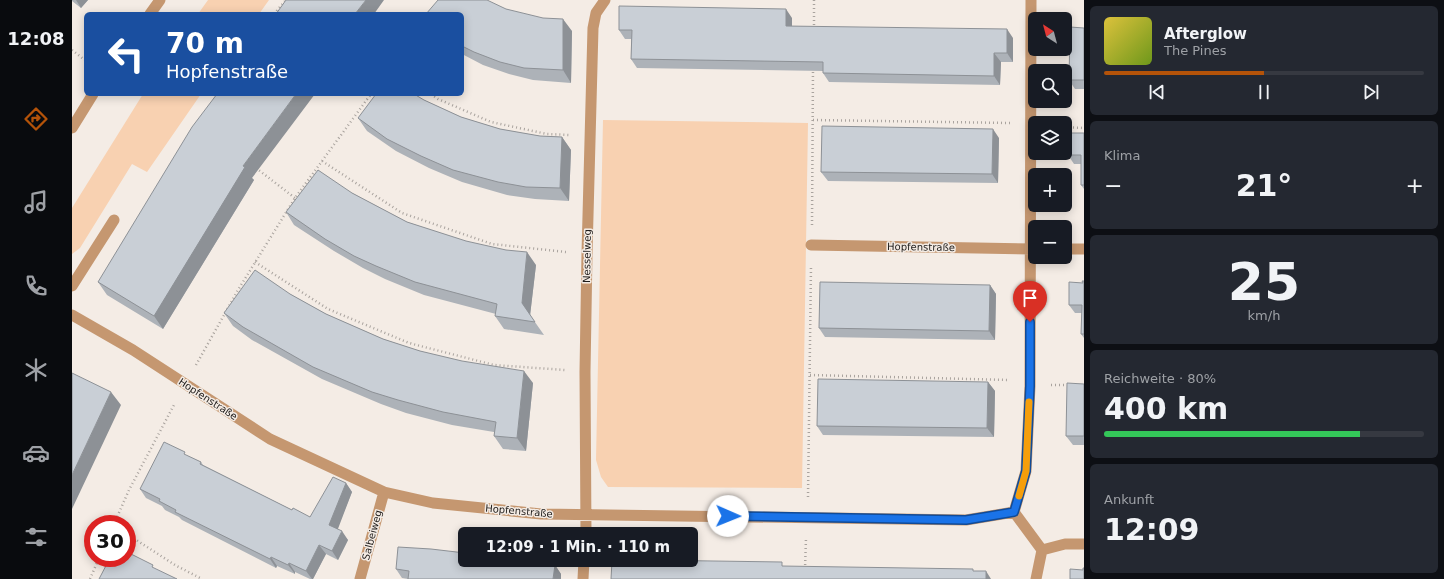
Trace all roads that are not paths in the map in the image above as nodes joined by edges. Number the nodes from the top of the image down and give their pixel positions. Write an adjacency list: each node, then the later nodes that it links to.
1 (160, 0): 4 (street)
2 (605, 0): 18 (street, Nesselweg)
3 (1031, 0): 8 (street)
4 (151, 12)
5 (92, 96): 6 (street)
6 (72, 128)
7 (114, 220): 14 (street)
8 (1033, 220)
9 (811, 245): 10 (street, Hopfenstraße)
10 (1028, 249)
11 (1072, 249): 12 (street)
12 (1084, 249)
13 (1033, 264): 17 (street)
14 (72, 286)
15 (72, 315): 16 (street, Hopfenstraße)
16 (384, 492): 18 (street, Hopfenstraße); 23 (street, Salbeiweg)
17 (1014, 512): 18 (street, Hopfenstraße); 21 (street)
18 (586, 514): 19 (street)
19 (586, 527)
20 (1084, 544): 21 (street)
21 (1042, 550): 25 (street)
22 (584, 567): 24 (street)
23 (360, 579)
24 (583, 579)
25 (1036, 579)

